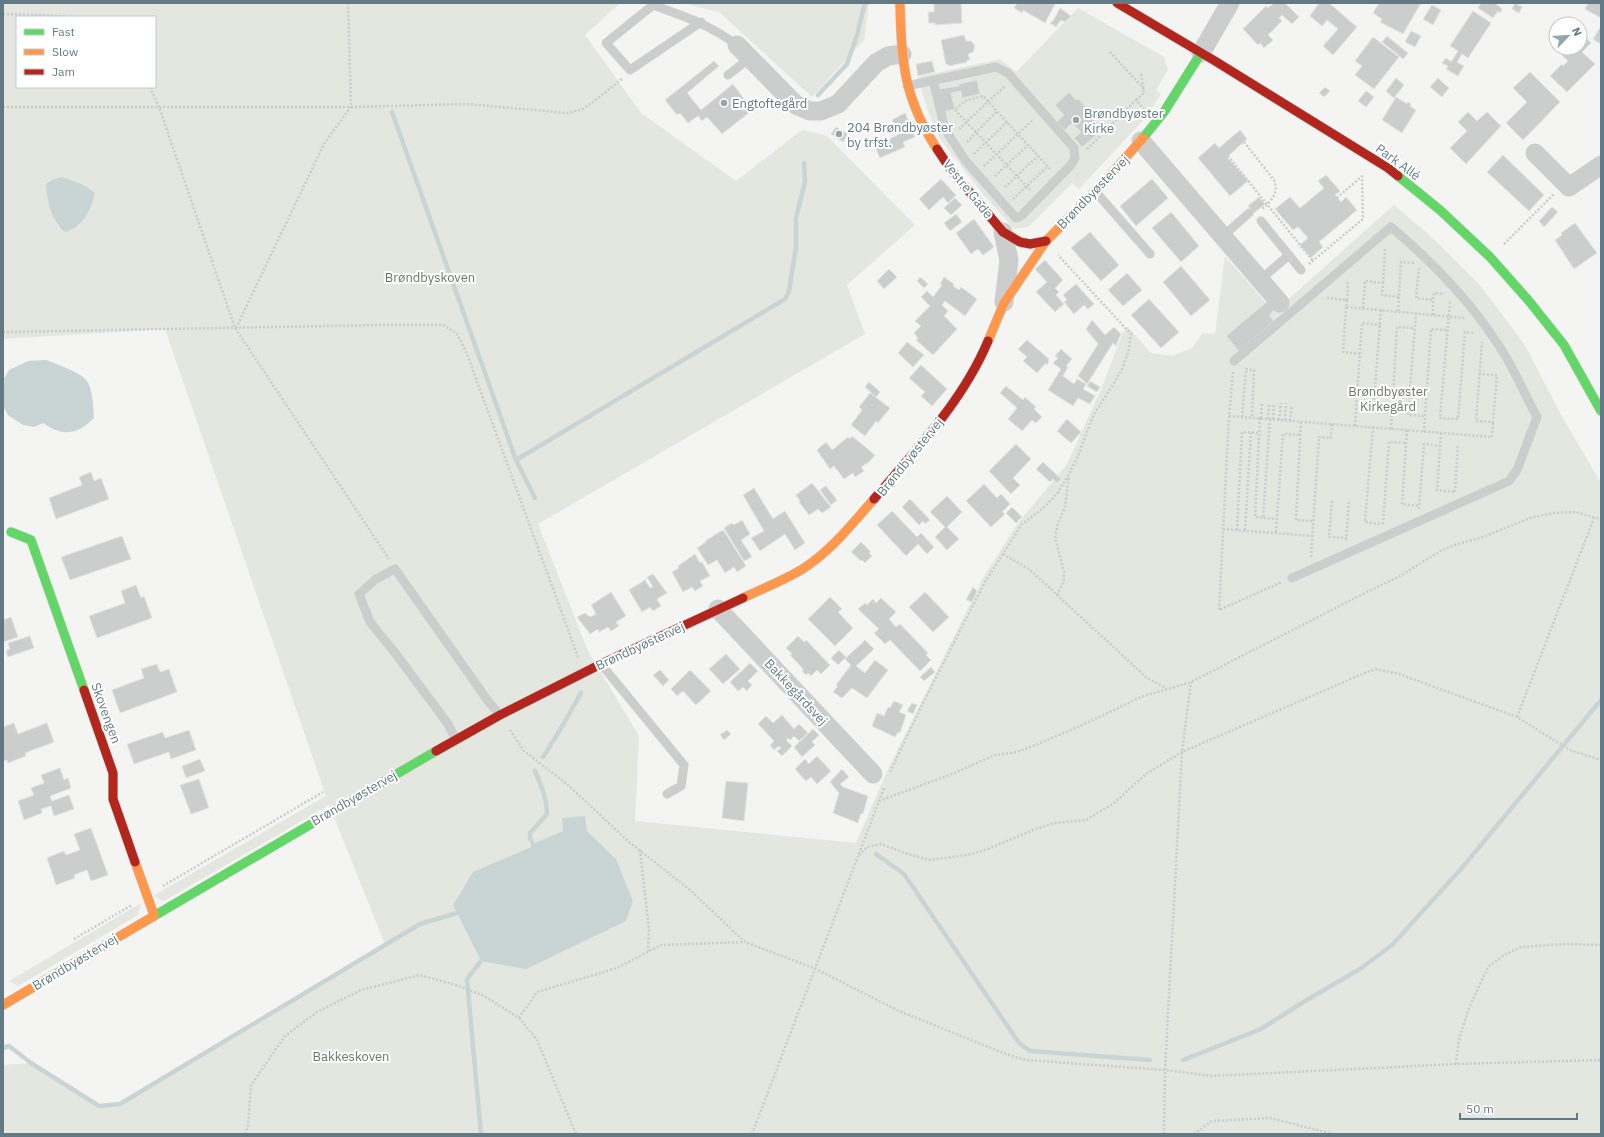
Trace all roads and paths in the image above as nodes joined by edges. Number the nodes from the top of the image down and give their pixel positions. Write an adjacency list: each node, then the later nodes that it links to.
1 (348, 3): 24 (path)
2 (900, 3): 11 (street, Vestre Gade)
3 (1117, 3): 10 (street, Park Allé)
4 (1230, 3): 10 (street, Brøndbyøstervej)
5 (3, 14): 6 (path)
6 (60, 16)
7 (701, 22): 8 (lane); 12 (lane); 12 (lane)
8 (743, 52): 11 (street); 14 (lane)
9 (1110, 52): 19 (path)
10 (1201, 52): 35 (street, Brøndbyøstervej); 45 (street, Park Allé)
11 (902, 54): 17 (street, Vestre Gade)
12 (630, 70): 24 (path)
13 (1141, 72): 19 (path)
14 (728, 75)
15 (1013, 79): 16 (lane); 21 (path); 28 (lane)
16 (933, 80): 17 (lane); 29 (lane)
17 (907, 86): 67 (street, Vestre Gade)
18 (150, 88): 23 (path)
19 (1144, 89): 20 (path)
20 (1136, 100): 26 (path); 44 (path)
21 (988, 101): 25 (path); 27 (path); 30 (path)
22 (3, 107): 23 (path)
23 (160, 107): 24 (path); 90 (path)
24 (351, 107): 90 (path)
25 (956, 110): 29 (path); 30 (path)
26 (1146, 110)
27 (997, 112): 31 (path); 32 (path)
28 (1042, 112): 33 (path); 44 (lane)
29 (943, 120): 34 (lane)
30 (967, 121): 32 (path); 34 (path)
31 (1007, 122): 33 (path); 36 (path)
32 (976, 132): 36 (path); 39 (path)
33 (1018, 134): 38 (path); 41 (path)
34 (950, 137): 39 (lane)
35 (1141, 141): 57 (street, Brøndbyøstervej); 68 (street)
36 (986, 142): 41 (path); 46 (path)
37 (1244, 142): 61 (path)
38 (1028, 145): 42 (path); 48 (path)
39 (959, 150): 46 (lane)
40 (1535, 153): 56 (street)
41 (997, 154): 48 (path); 50 (path)
42 (1038, 156): 49 (path); 51 (path)
43 (1228, 156): 61 (path)
44 (1075, 158): 53 (lane)
45 (1373, 159): 52 (path); 72 (street, Park Allé)
46 (967, 161): 50 (lane)
47 (1601, 164): 56 (street)
48 (1007, 165): 51 (path); 54 (path)
49 (1048, 166): 53 (path); 55 (path)
50 (977, 173): 54 (lane)
51 (1016, 175): 55 (path); 58 (path)
52 (1362, 177): 60 (path); 73 (path)
53 (1058, 178): 59 (lane)
54 (986, 184): 58 (lane)
55 (1026, 186): 59 (path); 62 (path)
56 (1569, 187): 72 (path)
57 (1095, 191): 69 (street, Brøndbyøstervej); 70 (lane)
58 (996, 196): 62 (lane)
59 (1038, 198): 62 (lane)
60 (1337, 198)
61 (1267, 205): 63 (path); 73 (path)
62 (1006, 207)
63 (1261, 210)
64 (1249, 213): 68 (lane)
65 (1260, 221): 71 (lane)
66 (1386, 231): 76 (path); 77 (lane); 135 (lane)
67 (1003, 232): 69 (street, Vestre Gade); 80 (street, Vestre Gade)
68 (1222, 237): 75 (street)
69 (1046, 241): 80 (street, Brøndbyøstervej); 131 (path)
70 (1150, 254)
71 (1289, 255): 74 (lane); 75 (lane)
72 (1490, 257): 105 (street, Park Allé)
73 (1313, 261): 74 (path)
74 (1301, 270)
75 (1260, 280): 83 (street)
76 (1383, 283): 78 (path); 82 (path)
77 (1310, 296): 81 (path); 83 (lane)
78 (1399, 297): 79 (path); 85 (path)
79 (1433, 300): 87 (path); 88 (path)
80 (1004, 303): 158 (street, Brøndbyøstervej)
81 (1346, 307): 82 (path); 96 (path)
82 (1363, 308): 84 (path)
83 (1284, 309): 97 (lane)
84 (1381, 310): 85 (path); 89 (path)
85 (1398, 311): 86 (path)
86 (1416, 313): 87 (path); 91 (path)
87 (1433, 315): 88 (path)
88 (1449, 316): 92 (path)
89 (1380, 325): 96 (path); 106 (path)
90 (235, 328): 93 (path); 154 (path); 160 (path)
91 (1415, 328): 106 (path); 108 (path)
92 (1448, 330): 94 (path); 108 (path)
93 (3, 332)
94 (1477, 333)
95 (1482, 340): 98 (path)
96 (1360, 354): 119 (path)
97 (1234, 361): 107 (path)
98 (1479, 374): 117 (path); 117 (path)
99 (1262, 402): 111 (path)
100 (1269, 403): 112 (path)
101 (1274, 403): 112 (path)
102 (1281, 403): 113 (path)
103 (1286, 403): 114 (path)
104 (1292, 405): 115 (path)
105 (1601, 411)
106 (1392, 413): 121 (path)
107 (1229, 416): 109 (path); 144 (path)
108 (1425, 416): 123 (path)
109 (1242, 417): 110 (path); 110 (path)
110 (1252, 417): 111 (path)
111 (1260, 418): 112 (path); 125 (path)
112 (1270, 419): 113 (path); 137 (path)
113 (1279, 420): 114 (path)
114 (1285, 420): 115 (path)
115 (1290, 421): 116 (path)
116 (1301, 422): 118 (path); 127 (path)
117 (1493, 422): 126 (path)
118 (1332, 424): 119 (path); 141 (path)
119 (1355, 426): 120 (path)
120 (1373, 427): 121 (path); 143 (path)
121 (1391, 429): 122 (path)
122 (1407, 430): 123 (path); 128 (path)
123 (1424, 432): 126 (path)
124 (1251, 433): 125 (path); 145 (path); 146 (path)
125 (1259, 433): 137 (path)
126 (1441, 433): 130 (path)
127 (1300, 435): 139 (path); 141 (path)
128 (1406, 443): 136 (path); 143 (path)
129 (1458, 444): 132 (path)
130 (1440, 446): 132 (path); 136 (path)
131 (1069, 474): 152 (path); 157 (path)
132 (1455, 492): 135 (path)
133 (1332, 501): 150 (path)
134 (1349, 502): 150 (path)
135 (1454, 505): 142 (lane)
136 (1419, 506): 142 (path)
137 (1263, 518): 139 (path)
138 (1594, 518): 140 (path); 161 (path); 164 (path)
139 (1277, 519): 148 (path)
140 (1601, 519)
141 (1313, 521): 149 (path)
142 (1418, 522): 151 (lane)
143 (1383, 524): 151 (path)
144 (1223, 529): 145 (path); 156 (path)
145 (1237, 530): 146 (path)
146 (1245, 530): 148 (path)
147 (11, 532): 173 (street, Skovengen)
148 (1276, 532): 149 (path)
149 (1312, 536): 155 (path)
150 (1347, 538): 153 (path)
151 (1382, 538): 153 (lane)
152 (1003, 554): 157 (path); 168 (path)
153 (1346, 554): 155 (lane)
154 (395, 569): 163 (lane); 165 (lane)
155 (1310, 570): 156 (lane)
156 (1292, 578)
157 (1057, 595): 162 (path)
158 (718, 609): 159 (street, Brøndbyøstervej); 168 (street, Bakkegårdsvej)
159 (601, 664): 160 (street, Brøndbyøstervej); 169 (lane)
160 (583, 673): 163 (street, Brøndbyøstervej)
161 (1191, 682): 162 (path); 166 (path)
162 (1167, 688): 170 (path)
163 (500, 715): 165 (street, Brøndbyøstervej); 171 (path)
164 (1517, 717): 166 (path); 167 (path)
165 (456, 740): 173 (street, Brøndbyøstervej)
166 (1182, 752): 172 (path); 182 (path)
167 (1601, 760)
168 (882, 779): 170 (path)
169 (668, 794)
170 (878, 801): 172 (path)
171 (640, 850): 174 (path); 176 (path)
172 (857, 857): 177 (path)
173 (154, 915): 178 (street, Brøndbyøstervej)
174 (746, 942): 176 (path); 177 (path)
175 (1601, 945): 181 (path)
176 (648, 952): 179 (path)
177 (814, 968): 182 (path); 185 (path)
178 (3, 1003)
179 (519, 1018): 183 (path); 184 (path)
180 (1601, 1060): 181 (path)
181 (1456, 1064): 182 (path)
182 (1165, 1070): 186 (path)
183 (245, 1134)
184 (576, 1134)
185 (752, 1134)
186 (1164, 1134)
187 (1194, 1134): 188 (path)
188 (1333, 1134)

